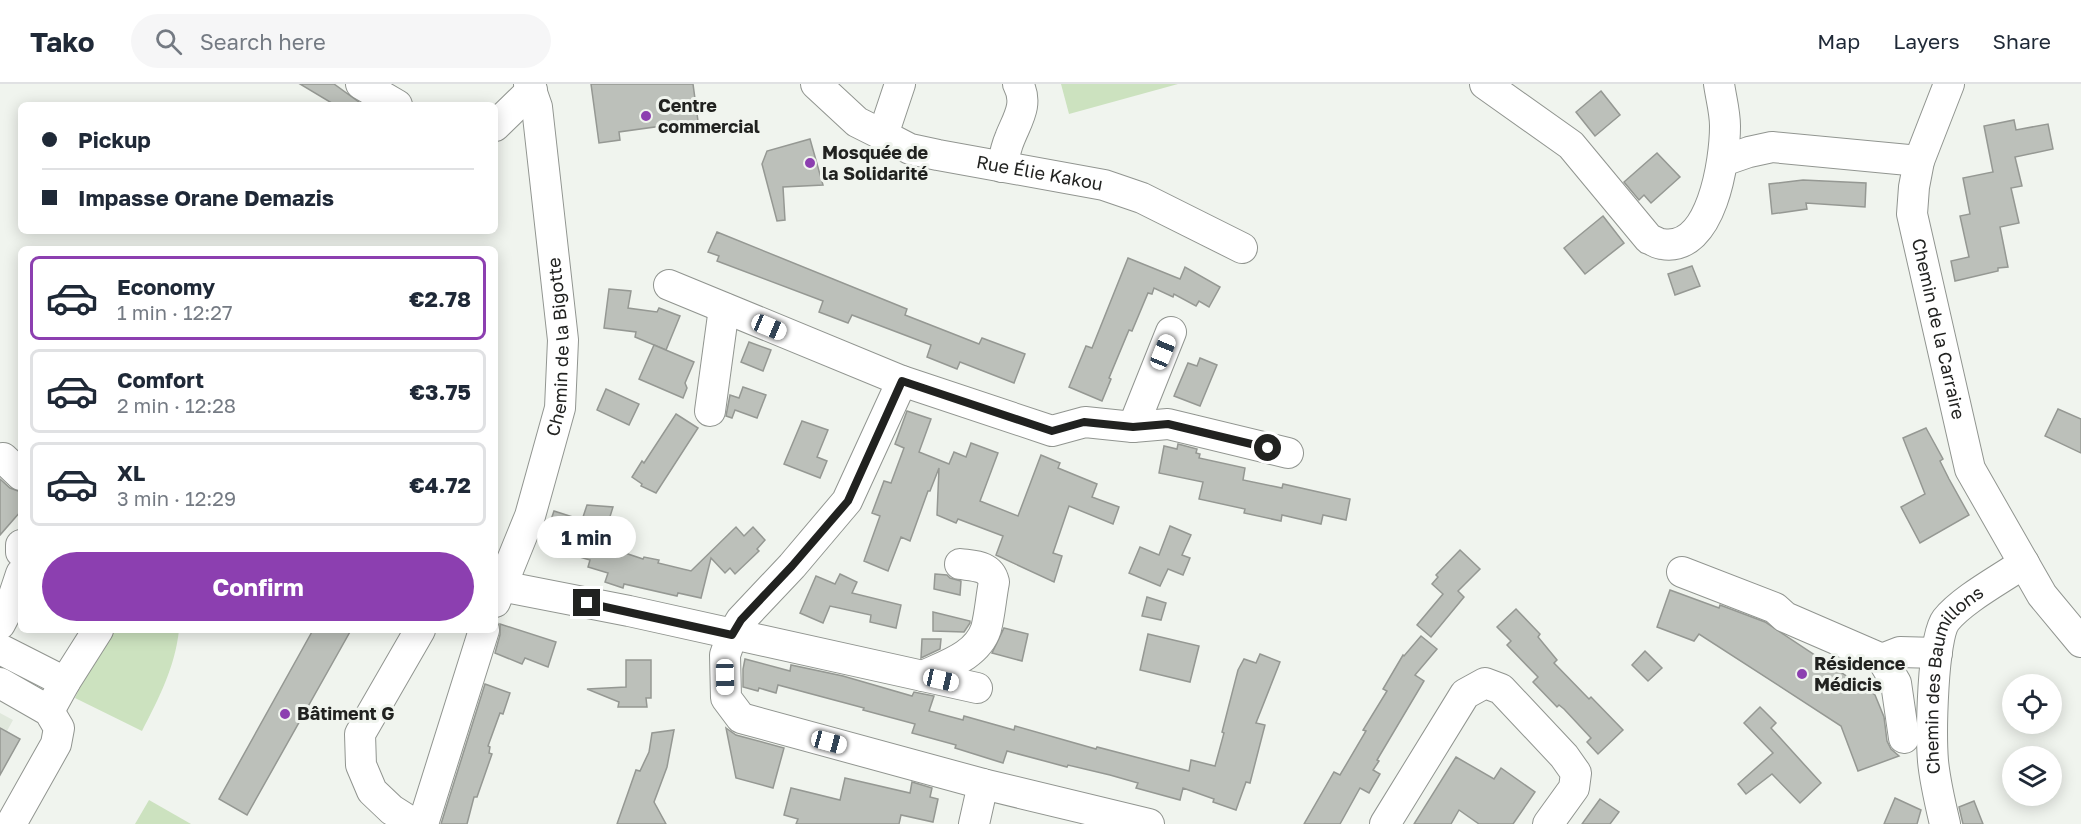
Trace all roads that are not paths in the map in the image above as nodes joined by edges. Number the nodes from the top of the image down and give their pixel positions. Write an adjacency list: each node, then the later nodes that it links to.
1 (361, 84): 9 (street)
2 (816, 84): 11 (street, Rue Élie Kakou)
3 (900, 84): 11 (street)
4 (1018, 84): 14 (street)
5 (1485, 84): 12 (street)
6 (1719, 84): 12 (street)
7 (1949, 84): 13 (street, Chemin de la Carraire)
8 (536, 91): 10 (street); 27 (street, Chemin de la Bigotte)
9 (392, 102)
10 (498, 123)
11 (883, 135): 14 (street, Rue Élie Kakou)
12 (1723, 161): 13 (street)
13 (1919, 161): 23 (street, Chemin de la Carraire)
14 (1002, 166): 15 (street, Rue Élie Kakou)
15 (1242, 248)
16 (669, 285): 17 (street)
17 (724, 308): 19 (street); 20 (street)
18 (1172, 332): 21 (street)
19 (902, 381): 21 (street); 32 (street)
20 (710, 411)
21 (1133, 427): 22 (street)
22 (1288, 453)
23 (2024, 563): 33 (street, Chemin de la Carraire); 35 (street, Chemin des Baumillons)
24 (960, 564): 37 (street)
25 (1682, 572): 36 (street)
26 (18, 583): 28 (street)
27 (498, 594): 32 (street)
28 (0, 624)
29 (96, 633): 38 (street)
30 (418, 633): 45 (street)
31 (483, 633): 46 (street)
32 (732, 635): 37 (street); 43 (street)
33 (2081, 642)
34 (0, 649): 38 (street)
35 (1937, 653): 36 (street); 51 (street, Chemin des Baumillons)
36 (1882, 659): 42 (street)
37 (923, 676): 40 (street)
38 (66, 682): 41 (street)
39 (0, 684): 41 (street)
40 (977, 688)
41 (49, 711): 44 (street)
42 (1904, 738)
43 (983, 784): 47 (street); 48 (street)
44 (11, 824)
45 (414, 824)
46 (423, 824)
47 (974, 824)
48 (1149, 824)
49 (1385, 824): 50 (street)
50 (1548, 824)
51 (1945, 824)

